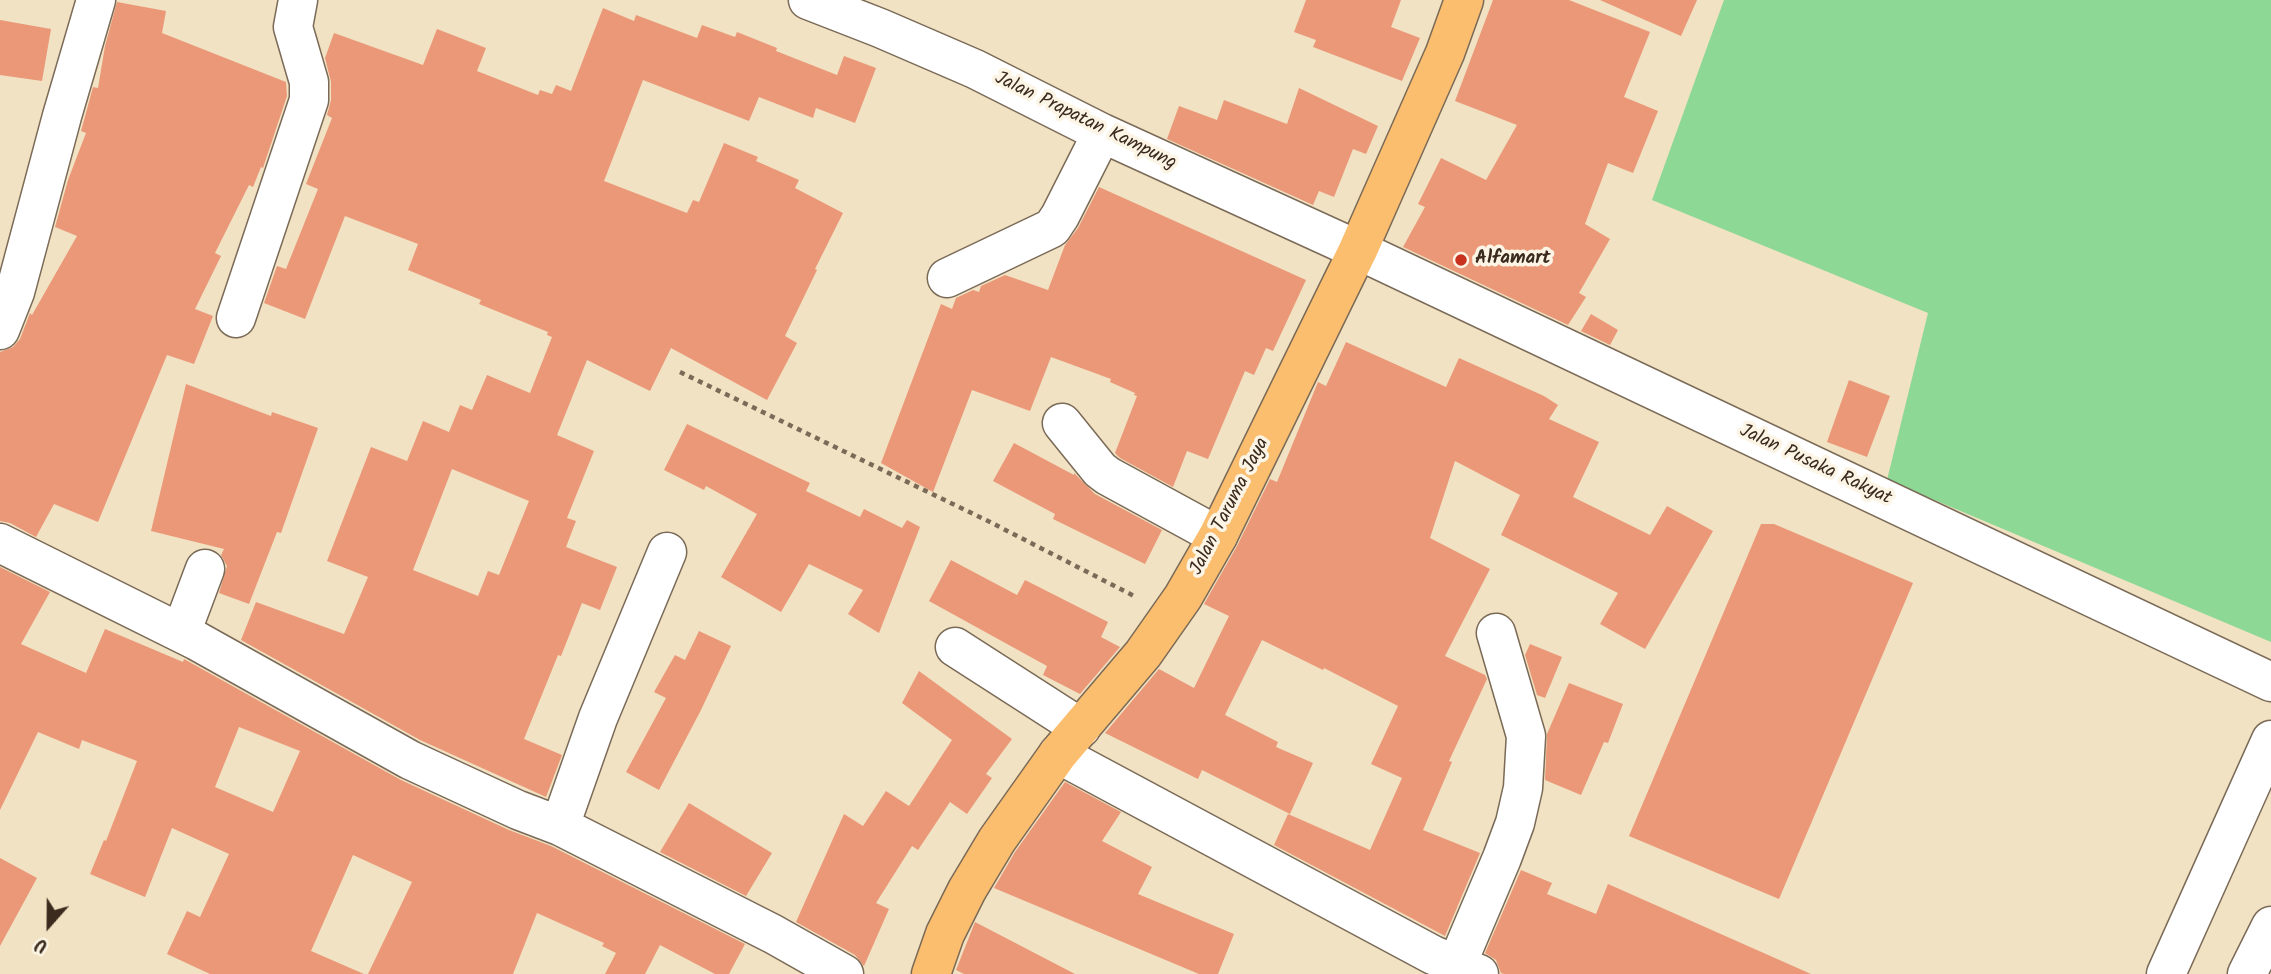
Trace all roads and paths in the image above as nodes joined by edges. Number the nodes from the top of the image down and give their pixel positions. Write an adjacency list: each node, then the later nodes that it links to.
1 (96, 0): 9 (street)
2 (298, 0): 8 (street)
3 (808, 0): 5 (street, Jalan Prapatan Kampung)
4 (1464, 0): 6 (main road, Jalan Taruma Jaya)
5 (1102, 133): 6 (street, Jalan Prapatan Kampung); 7 (street)
6 (1358, 250): 12 (main road, Jalan Taruma Jaya); 20 (street, Jalan Pusaka Rakyat)
7 (947, 278)
8 (236, 318)
9 (0, 330)
10 (680, 372): 16 (path)
11 (1062, 423): 12 (street)
12 (1218, 536): 16 (main road, Jalan Taruma Jaya)
13 (0, 543): 17 (street)
14 (667, 552): 23 (street)
15 (205, 569): 17 (street)
16 (1171, 615): 22 (main road, Jalan Taruma Jaya)
17 (181, 633): 23 (street)
18 (1496, 633): 25 (street)
19 (955, 647): 22 (street)
20 (2271, 682)
21 (2271, 740): 28 (street)
22 (1069, 741): 25 (street); 27 (main road, Jalan Taruma Jaya)
23 (560, 826): 26 (street)
24 (2271, 926): 29 (street)
25 (1448, 967)
26 (844, 974)
27 (931, 974)
28 (2165, 974)
29 (2247, 974)

